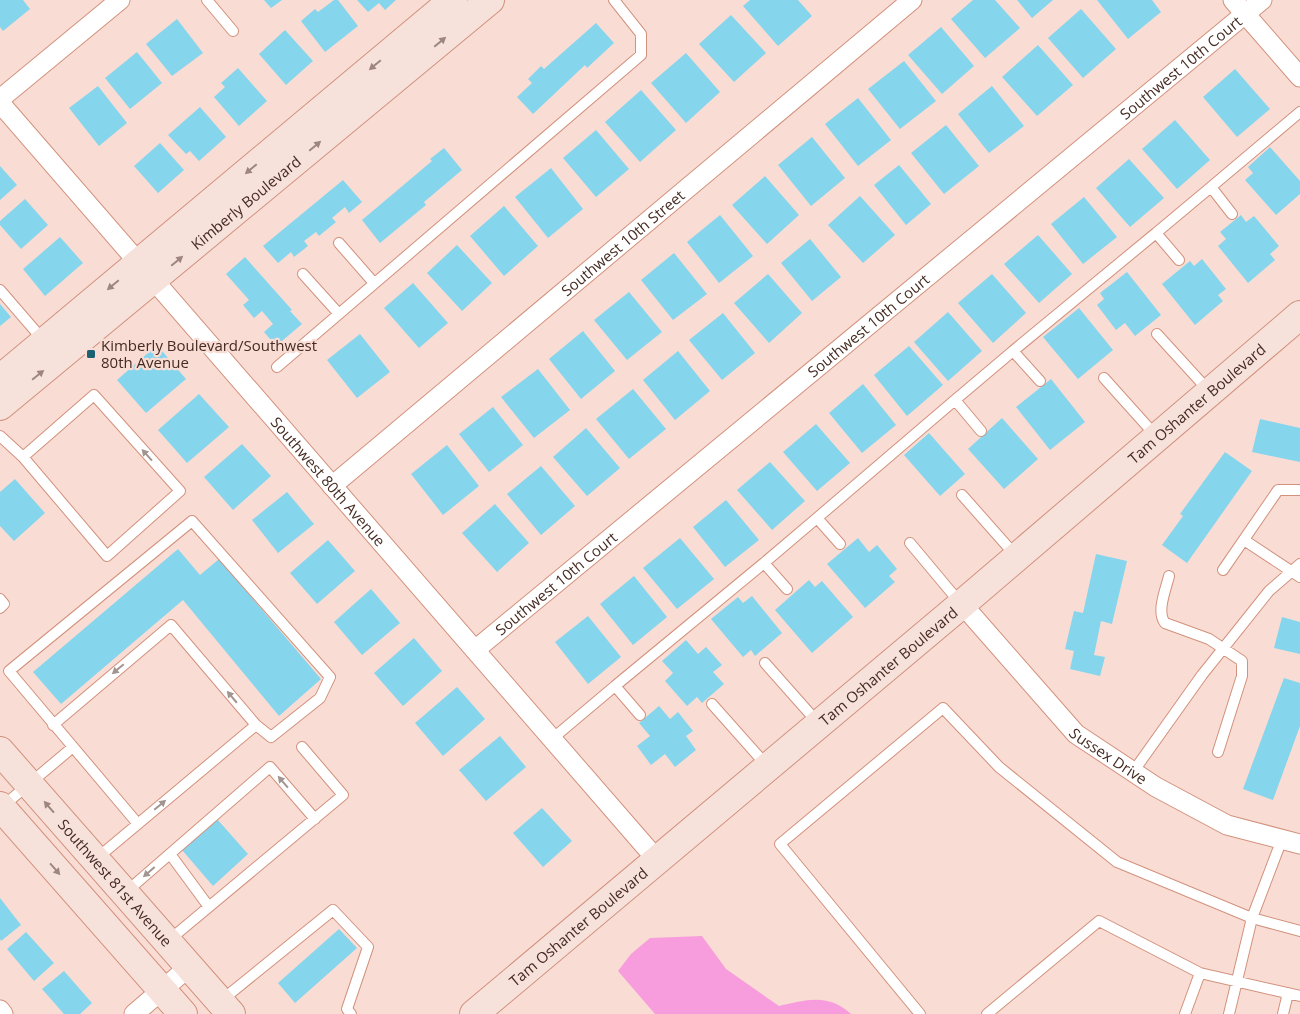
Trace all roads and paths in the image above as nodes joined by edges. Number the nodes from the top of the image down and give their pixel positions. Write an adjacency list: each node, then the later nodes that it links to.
1 (120, 0): 12 (street)
2 (207, 0): 10 (lane)
3 (453, 0): 20 (street, Kimberly Boulevard, one-way to 20)
4 (490, 0): 20 (street, Kimberly Boulevard, one-way to 4)
5 (614, 0): 22 (lane)
6 (912, 0): 40 (street, Southwest 10th Street)
7 (1232, 0): 9 (street)
8 (1262, 0): 9 (street, Southwest 10th Court)
9 (1244, 15): 11 (street); 57 (street, Southwest 10th Court)
10 (233, 31)
11 (1300, 77)
12 (0, 99)
13 (0, 103): 20 (street, Southwest 80th Avenue)
14 (1300, 112): 15 (lane)
15 (1211, 187): 16 (lane); 17 (lane)
16 (1232, 214)
17 (1156, 233): 19 (lane); 28 (lane)
18 (339, 243): 22 (lane)
19 (1179, 260)
20 (146, 272): 27 (street, Kimberly Boulevard, one-way to 27); 35 (street, Kimberly Boulevard, one-way to 20); 40 (street, Southwest 80th Avenue)
21 (304, 274): 24 (lane)
22 (374, 283): 24 (lane)
23 (0, 290): 27 (lane)
24 (339, 314): 29 (lane)
25 (1300, 315): 33 (street, Tam Oshanter Boulevard)
26 (1157, 334): 33 (lane)
27 (44, 342): 31 (street, Kimberly Boulevard)
28 (1013, 351): 32 (lane); 34 (lane)
29 (277, 367)
30 (1104, 378): 38 (lane)
31 (0, 379)
32 (1040, 381)
33 (1210, 392): 38 (street, Tam Oshanter Boulevard)
34 (955, 400): 36 (lane); 43 (lane)
35 (0, 406)
36 (981, 431)
37 (0, 436): 39 (lane)
38 (1157, 437): 47 (street, Tam Oshanter Boulevard)
39 (23, 457): 39 (lane, one-way to 39)
40 (332, 486): 57 (street, Southwest 80th Avenue)
41 (1299, 490): 44 (lane)
42 (962, 495): 47 (lane)
43 (817, 518): 46 (lane); 48 (lane)
44 (1244, 540): 49 (lane); 50 (lane)
45 (910, 543): 54 (lane)
46 (840, 544)
47 (1017, 557): 54 (street, Tam Oshanter Boulevard)
48 (764, 563): 52 (lane); 59 (lane)
49 (1223, 570)
50 (1297, 571): 56 (lane)
51 (1169, 576): 56 (lane)
52 (786, 590)
53 (0, 599): 55 (lane)
54 (962, 604): 62 (street, Tam Oshanter Boulevard); 71 (street, Sussex Drive)
55 (0, 608)
56 (1224, 648): 69 (lane); 71 (lane)
57 (475, 650): 65 (street, Southwest 80th Avenue)
58 (765, 663): 62 (lane)
59 (615, 686): 61 (lane); 65 (lane)
60 (712, 704): 70 (lane)
61 (640, 715)
62 (820, 724): 70 (street, Tam Oshanter Boulevard)
63 (53, 725): 64 (lane, one-way to 63); 64 (lane); 67 (lane)
64 (256, 725): 75 (lane, one-way to 64)
65 (552, 739): 80 (street, Southwest 80th Avenue)
66 (302, 746): 74 (lane)
67 (73, 747): 72 (lane); 75 (lane)
68 (0, 751): 72 (street, Southwest 81st Avenue)
69 (1218, 752)
70 (768, 768): 80 (street, Tam Oshanter Boulevard)
71 (1133, 772): 76 (street, Sussex Drive)
72 (29, 784): 73 (lane); 79 (street, Southwest 81st Avenue, one-way to 72)
73 (1, 807): 89 (street, one-way to 89)
74 (315, 819): 78 (lane, one-way to 78); 82 (lane)
75 (138, 824): 79 (lane)
76 (1282, 839): 77 (street, Sussex Drive); 83 (lane)
77 (1300, 844)
78 (170, 854): 81 (lane, one-way to 81); 82 (lane)
79 (96, 859): 81 (street, Southwest 81st Avenue)
80 (658, 861): 98 (street, Tam Oshanter Boulevard)
81 (125, 893): 85 (street, Southwest 81st Avenue)
82 (209, 907): 85 (lane)
83 (1252, 918): 84 (lane); 88 (lane); 99 (lane)
84 (1300, 931)
85 (168, 941): 86 (street, Southwest 81st Avenue)
86 (190, 966): 89 (street); 92 (street, Southwest 81st Avenue)
87 (1200, 973): 88 (lane); 100 (lane); 101 (lane)
88 (1237, 981): 90 (lane); 102 (lane)
89 (162, 990): 96 (street); 97 (street)
90 (1288, 993): 91 (lane); 103 (lane)
91 (1300, 996)
92 (226, 1008): 94 (lane)
93 (0, 1010): 95 (street)
94 (346, 1012)
95 (3, 1014)
96 (134, 1014)
97 (183, 1014)
98 (474, 1014)
99 (920, 1014)
100 (987, 1014)
101 (1185, 1014)
102 (1229, 1014)
103 (1283, 1014)

